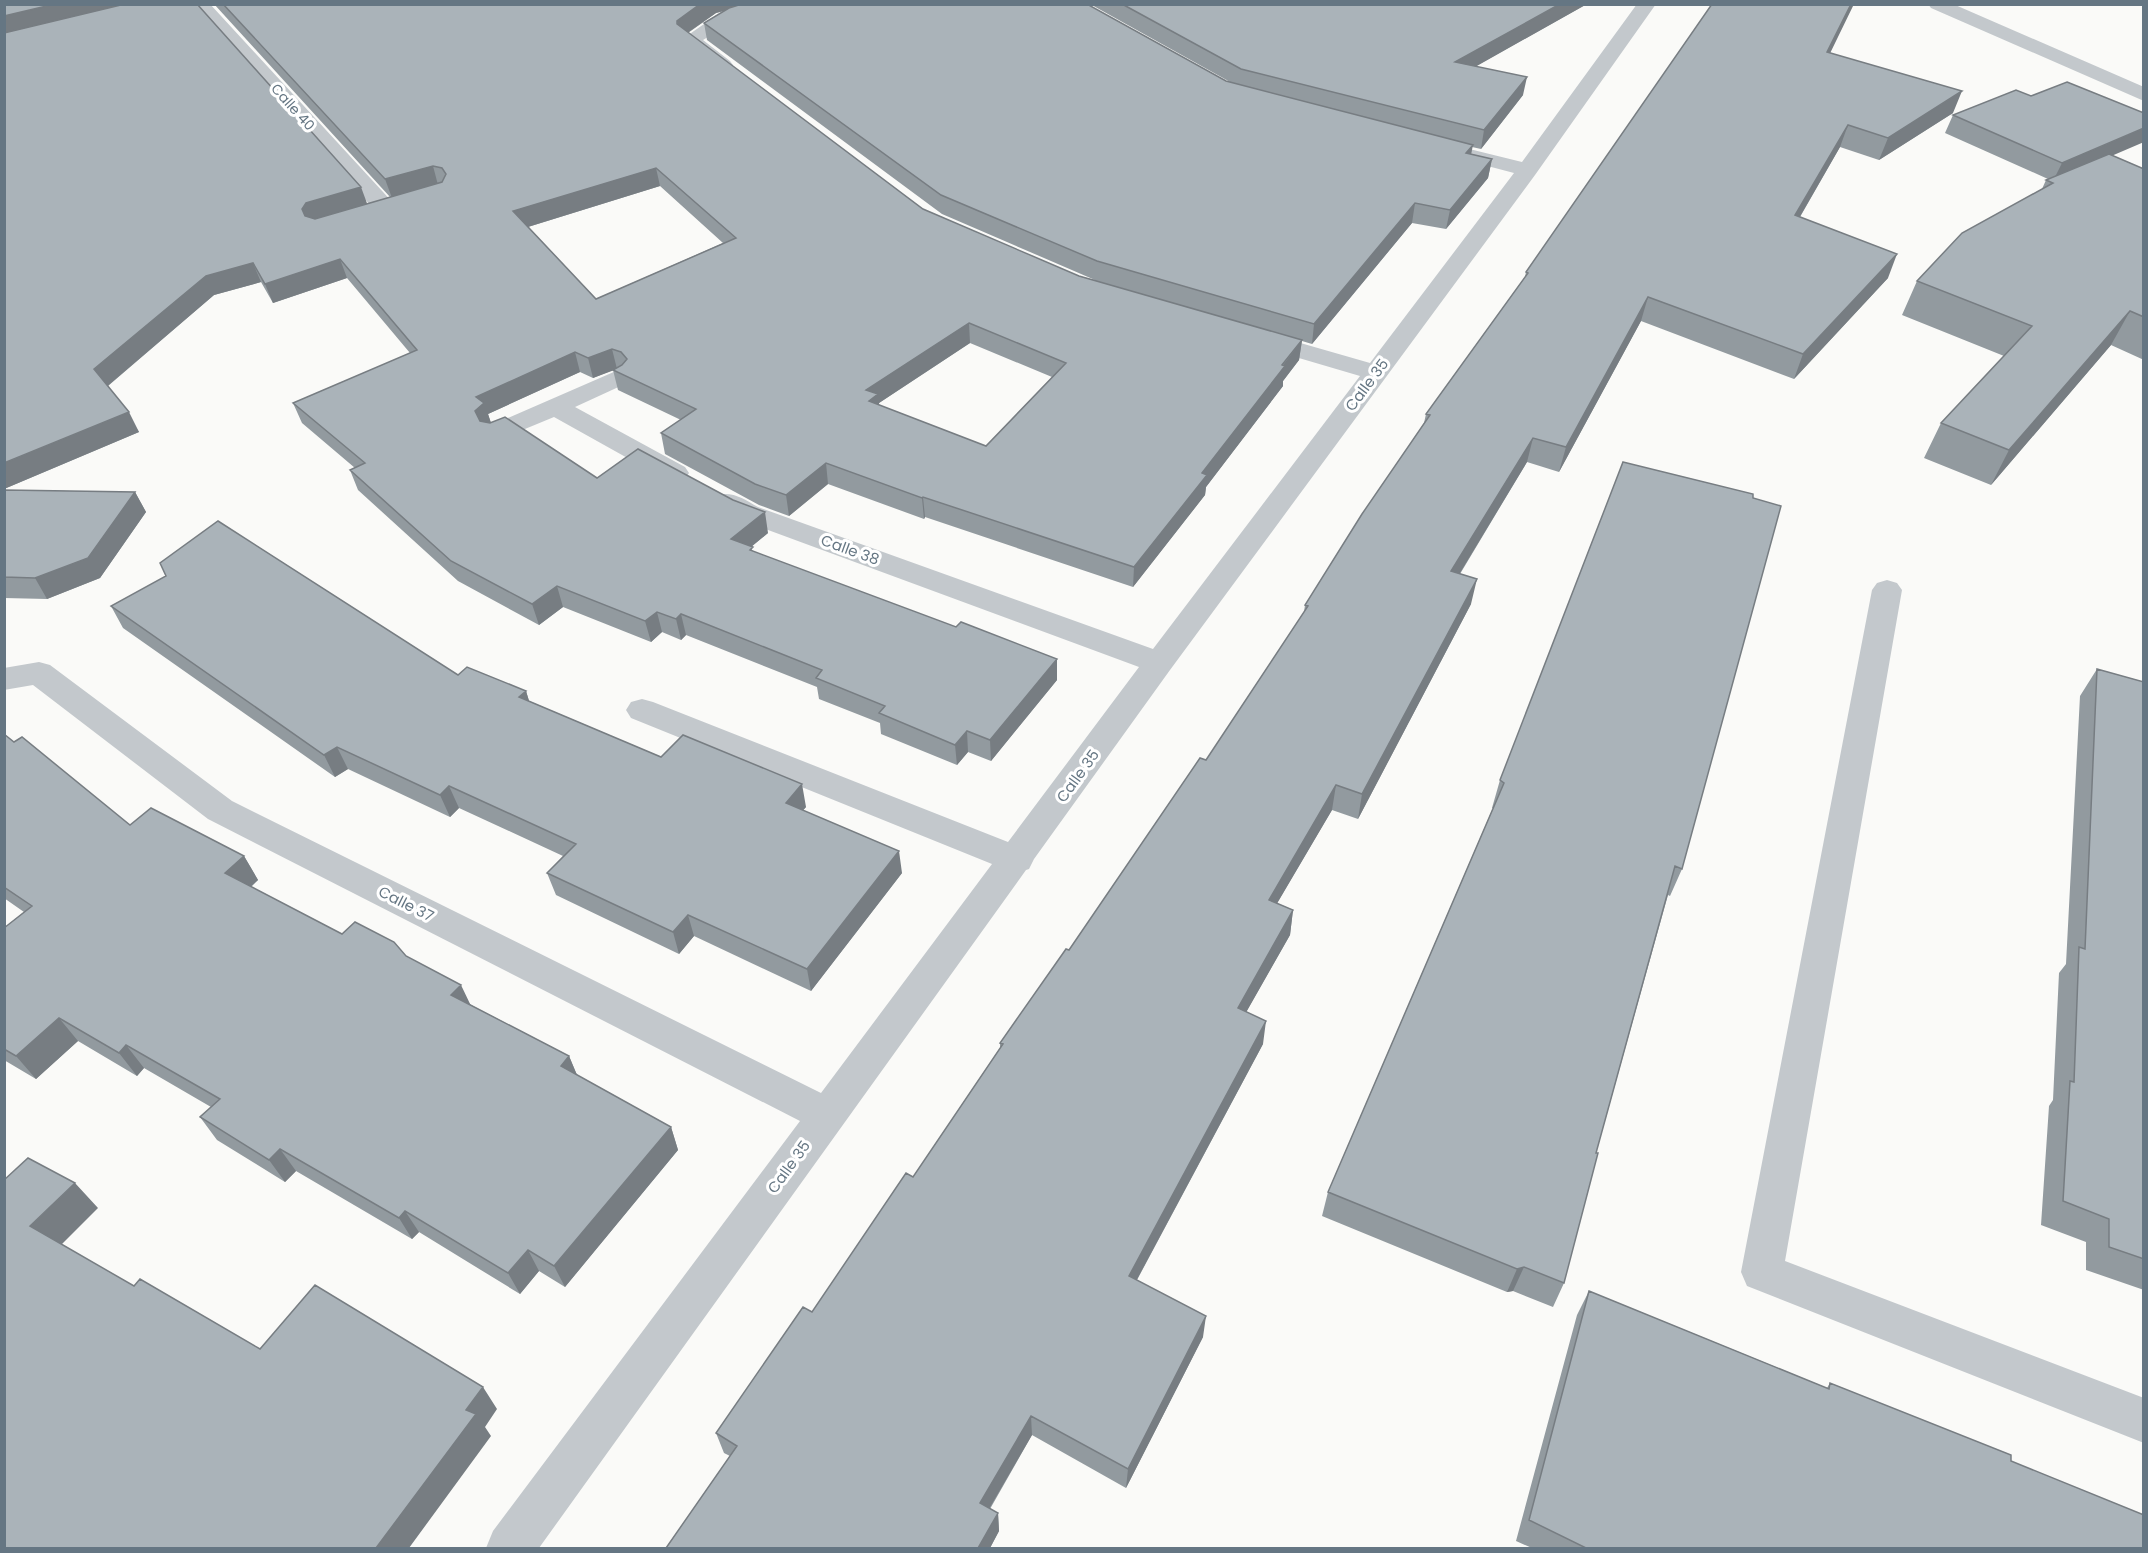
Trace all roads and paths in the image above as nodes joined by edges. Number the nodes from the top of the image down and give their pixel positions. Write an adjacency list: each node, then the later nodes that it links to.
1 (200, 4): 9 (street, Calle 40)
2 (783, 4): 5 (street)
3 (1647, 4): 8 (street, Calle 35)
4 (1938, 4): 6 (street)
5 (737, 75)
6 (2144, 95)
7 (1425, 143): 8 (street)
8 (1527, 170): 11 (street, Calle 35)
9 (365, 216)
10 (1232, 331): 11 (street)
11 (1376, 373): 16 (street, Calle 35)
12 (616, 380): 13 (street)
13 (555, 407): 14 (street); 16 (street, Calle 38)
14 (496, 433)
15 (1887, 590): 21 (street)
16 (1159, 663): 19 (street, Calle 35)
17 (4, 679): 20 (street, Calle 37)
18 (642, 710): 19 (street)
19 (1017, 860): 20 (street, Calle 35)
20 (826, 1115): 22 (street, Calle 35)
21 (2144, 1421)
22 (510, 1548)

